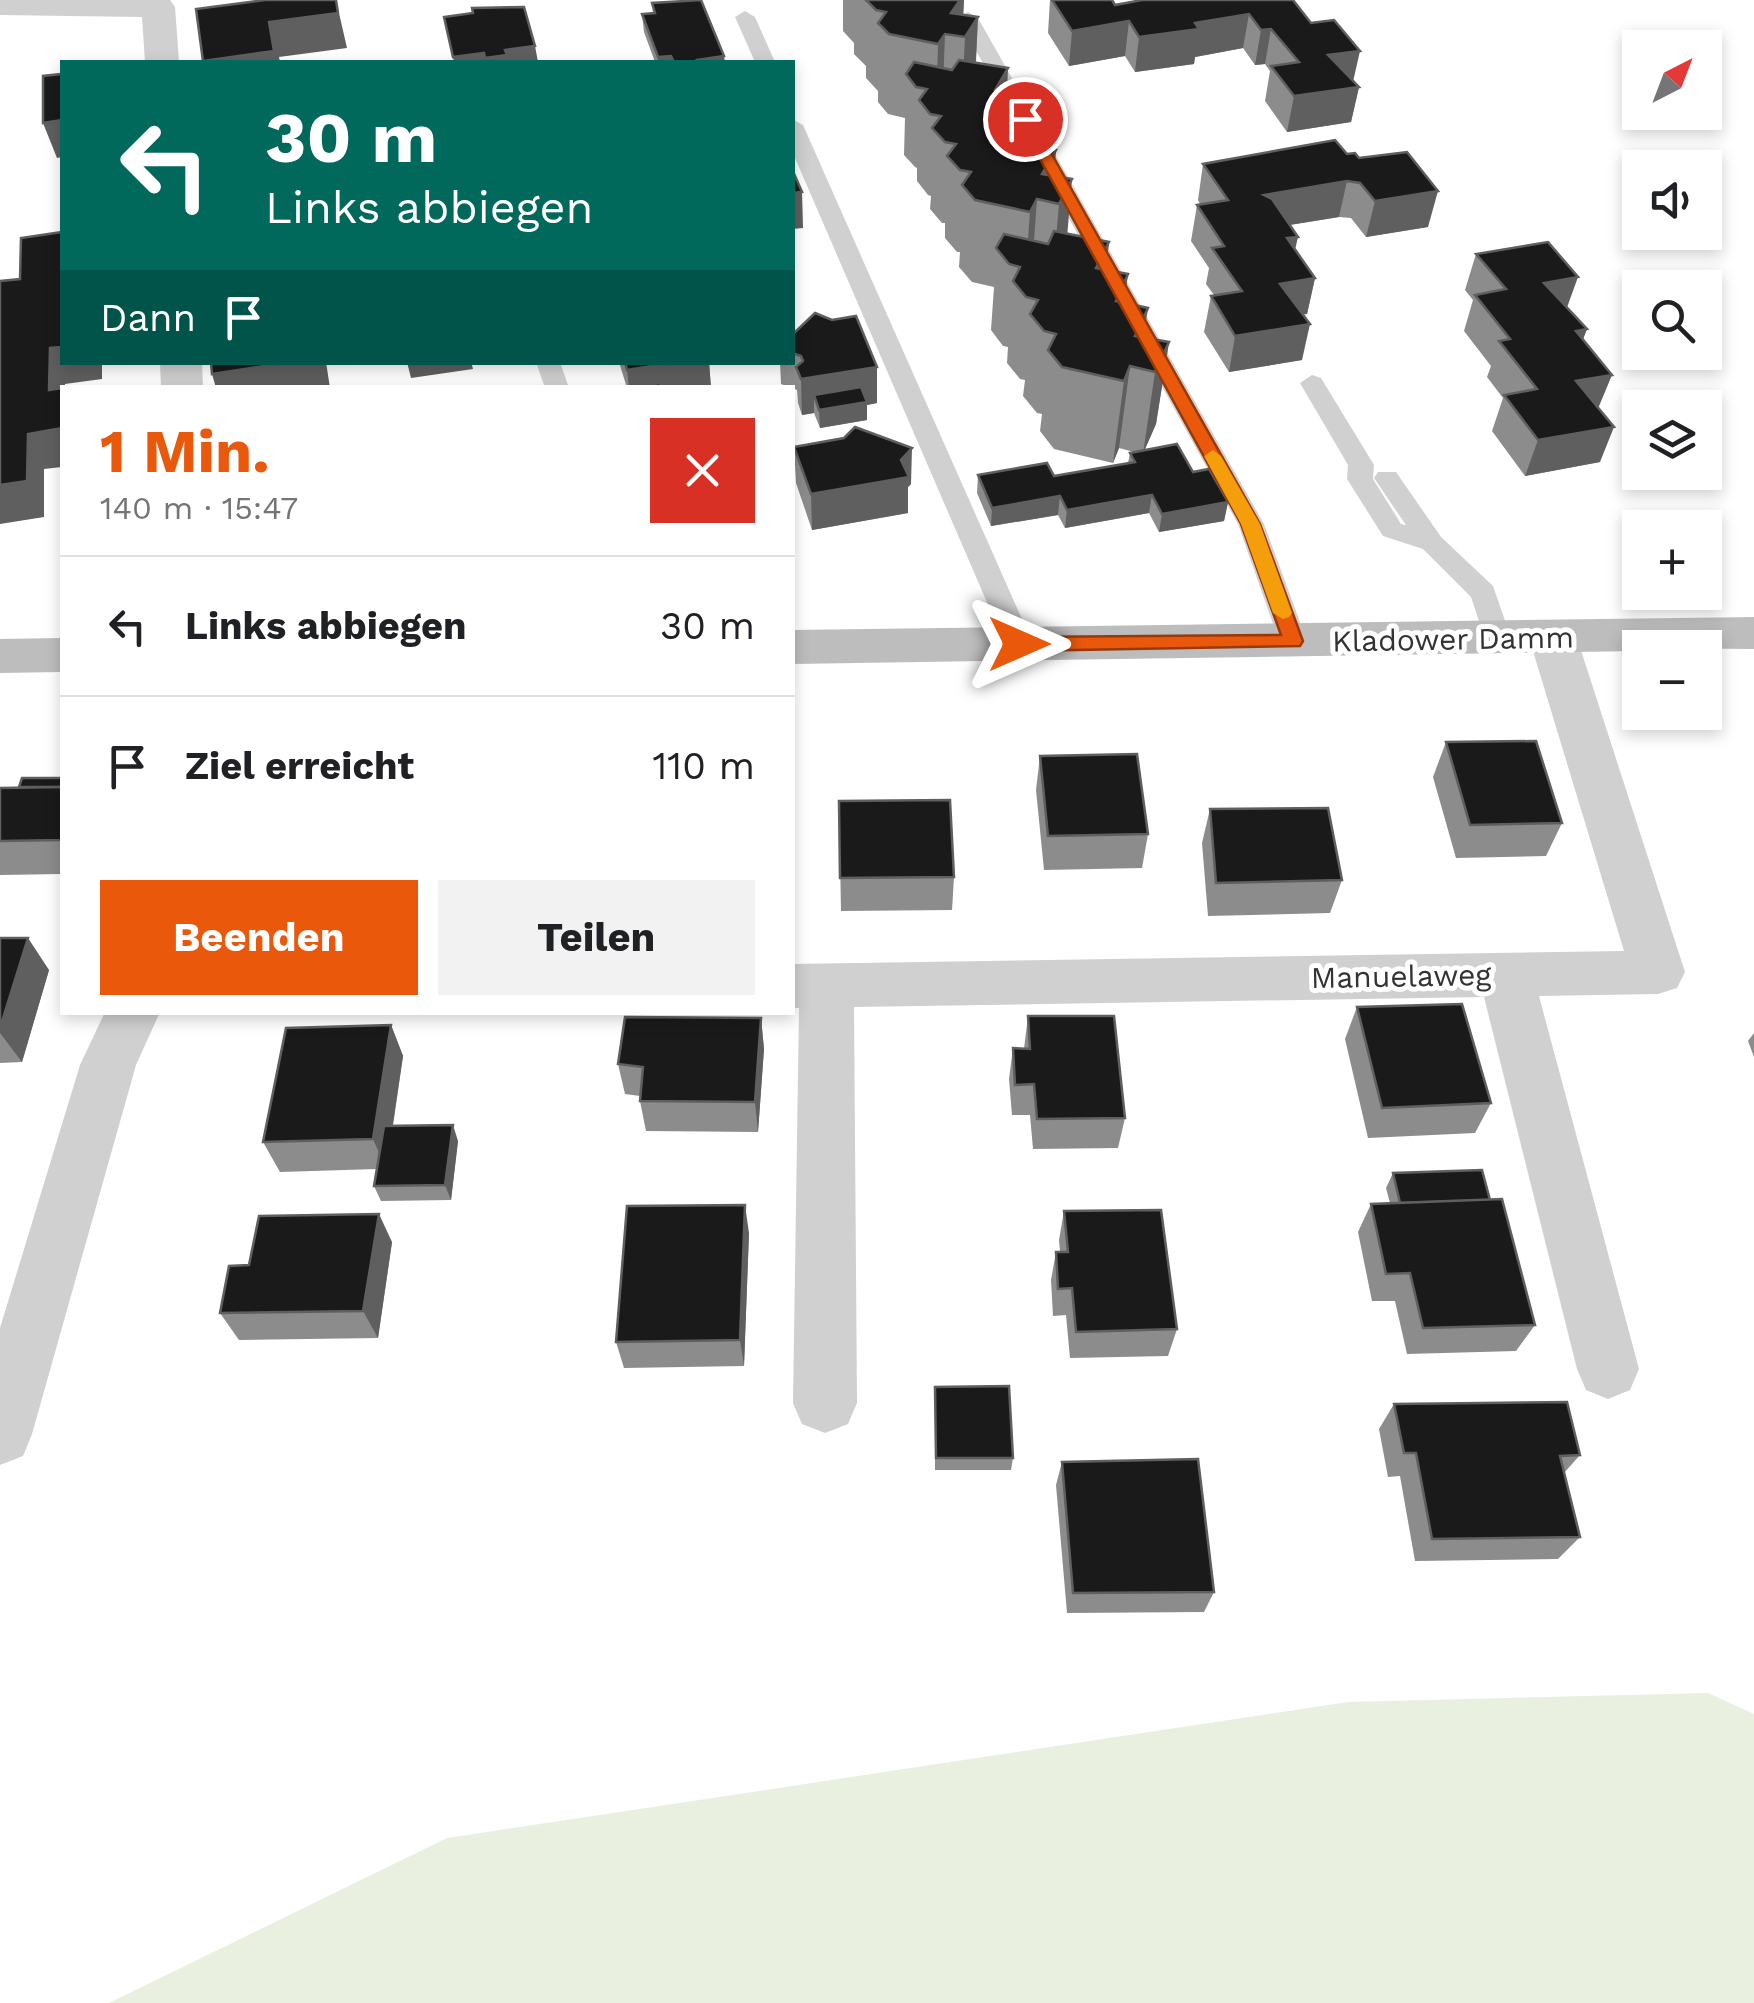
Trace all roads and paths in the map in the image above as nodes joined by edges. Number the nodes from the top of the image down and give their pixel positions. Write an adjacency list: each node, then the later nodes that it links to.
1 (0, 5): 4 (street)
2 (745, 17): 5 (lane)
3 (968, 18): 13 (lane)
4 (162, 60)
5 (764, 60)
6 (795, 132): 14 (lane)
7 (1312, 384): 9 (lane)
8 (1387, 478): 9 (lane)
9 (1432, 543): 11 (lane)
10 (1754, 633): 12 (main road, Kladower Damm)
11 (1498, 638): 12 (main road, Kladower Damm); 13 (main road, Kladower Damm)
12 (1553, 638): 18 (street, Manuelaweg)
13 (1293, 641): 14 (main road, Kladower Damm)
14 (1019, 644): 15 (main road, Kladower Damm)
15 (795, 647)
16 (60, 655): 17 (main road)
17 (0, 656)
18 (1506, 974): 19 (street, Manuelaweg); 21 (street)
19 (810, 986): 22 (street)
20 (132, 1015): 23 (street)
21 (1608, 1369)
22 (825, 1404)
23 (0, 1434)

